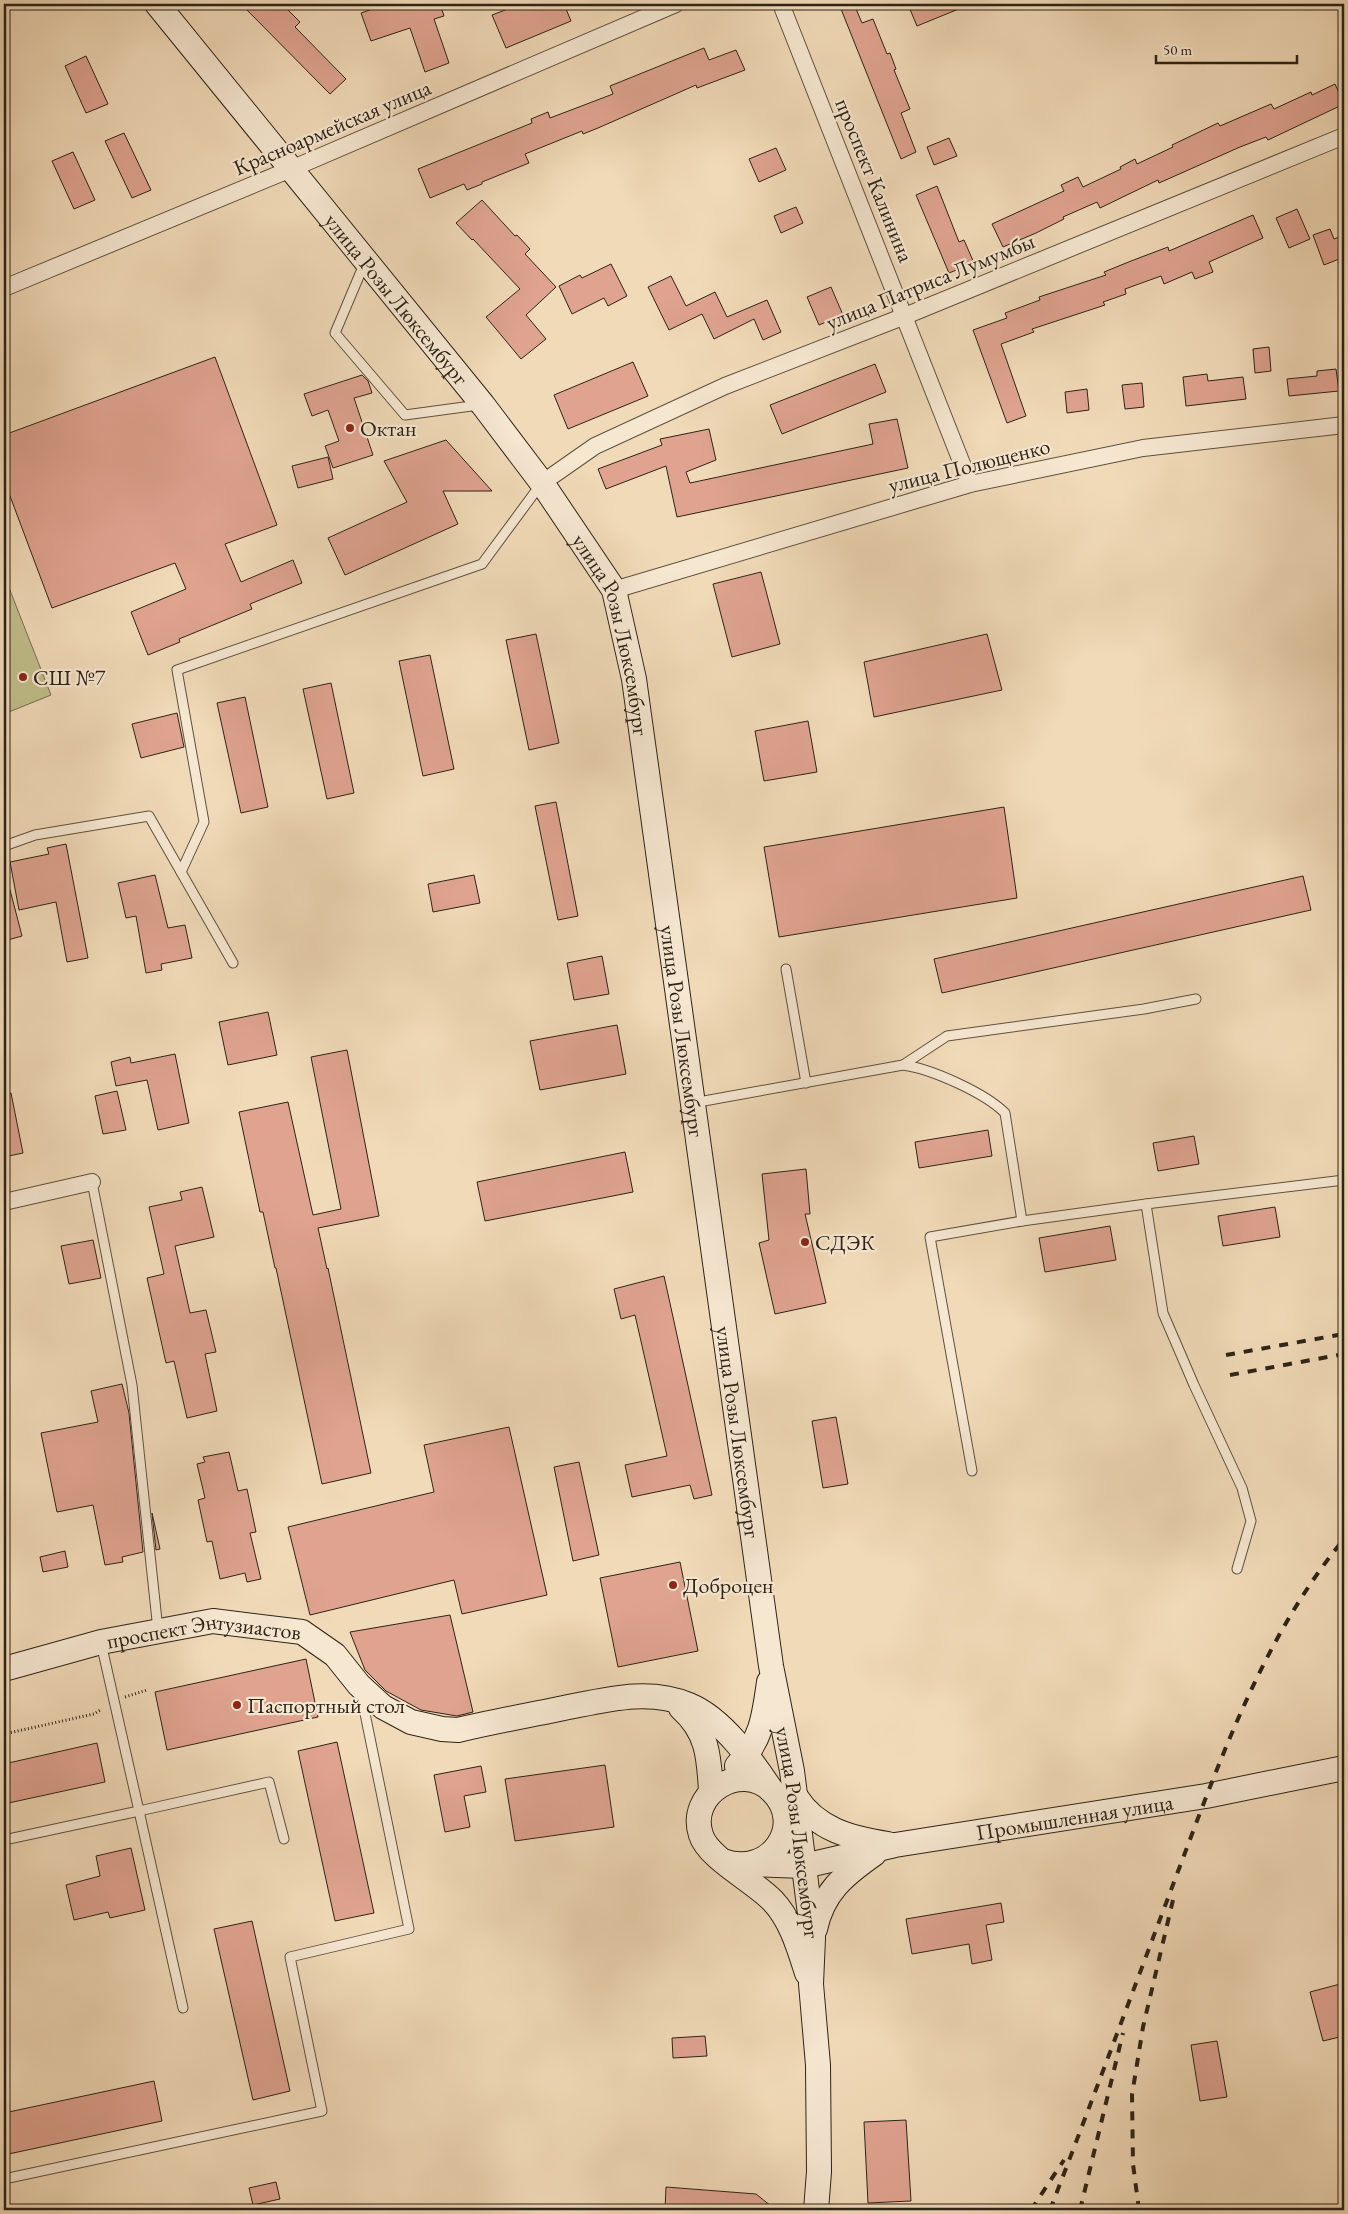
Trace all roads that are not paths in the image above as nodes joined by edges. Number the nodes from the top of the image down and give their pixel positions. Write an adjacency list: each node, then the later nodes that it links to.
1 (157, 4): 5 (main road, улица Розы Люксембург)
2 (676, 4): 5 (street, Красноармейская улица)
3 (781, 4): 8 (street, проспект Калинина)
4 (1344, 136): 8 (street, улица Патриса Лумумбы)
5 (291, 169): 6 (main road, улица Розы Люксембург); 7 (street, Красноармейская улица)
6 (366, 260): 9 (main road, улица Розы Люксембург); 9 (lane)
7 (4, 288)
8 (905, 316): 11 (street, улица Патриса Лумумбы); 12 (street, проспект Калинина)
9 (483, 405): 11 (main road, улица Розы Люксембург)
10 (1344, 425): 12 (street, улица Полющенко)
11 (542, 483): 13 (main road, улица Розы Люксембург); 15 (lane)
12 (970, 484): 13 (street, улица Полющенко)
13 (614, 590): 21 (main road, улица Розы Люксембург)
14 (4, 846): 15 (lane)
15 (181, 872): 16 (lane)
16 (233, 962)
17 (786, 969): 20 (lane)
18 (1196, 999): 19 (lane)
19 (903, 1065): 20 (lane); 26 (lane)
20 (806, 1083): 21 (lane)
21 (693, 1103): 31 (main road, улица Розы Люксембург)
22 (1344, 1180): 25 (lane)
23 (92, 1182): 24 (street); 29 (lane)
24 (4, 1202)
25 (1146, 1204): 26 (lane); 28 (lane)
26 (1022, 1221): 27 (lane)
27 (972, 1471)
28 (1237, 1569)
29 (158, 1630): 30 (main road, проспект Энтузиастов); 33 (main road, проспект Энтузиастов)
30 (101, 1642): 32 (main road, проспект Энтузиастов); 40 (lane)
31 (771, 1666): 35 (main road); 39 (main road, улица Розы Люксембург)
32 (4, 1669)
33 (359, 1685): 34 (main road, проспект Энтузиастов); 51 (lane)
34 (670, 1698): 35 (main road, проспект Энтузиастов); 37 (main road)
35 (747, 1756): 37 (main road); 38 (main road, проспект Энтузиастов)
36 (1344, 1768): 44 (main road, Промышленная улица)
37 (715, 1788): 38 (main road); 45 (main road)
38 (772, 1791): 41 (main road)
39 (796, 1797): 41 (main road); 44 (main road); 47 (main road, улица Розы Люксембург)
40 (139, 1811): 42 (lane); 43 (lane); 50 (lane)
41 (785, 1828): 46 (main road)
42 (284, 1839)
43 (4, 1840)
44 (887, 1847): 47 (main road, Промышленная улица); 48 (main road)
45 (723, 1861): 46 (main road); 49 (main road)
46 (750, 1864): 47 (main road, Промышленная улица)
47 (804, 1866): 48 (main road, улица Розы Люксембург)
48 (813, 1938): 49 (main road, улица Розы Люксембург)
49 (811, 1984): 52 (main road, улица Розы Люксембург)
50 (183, 2008)
51 (4, 2179)
52 (816, 2210)

